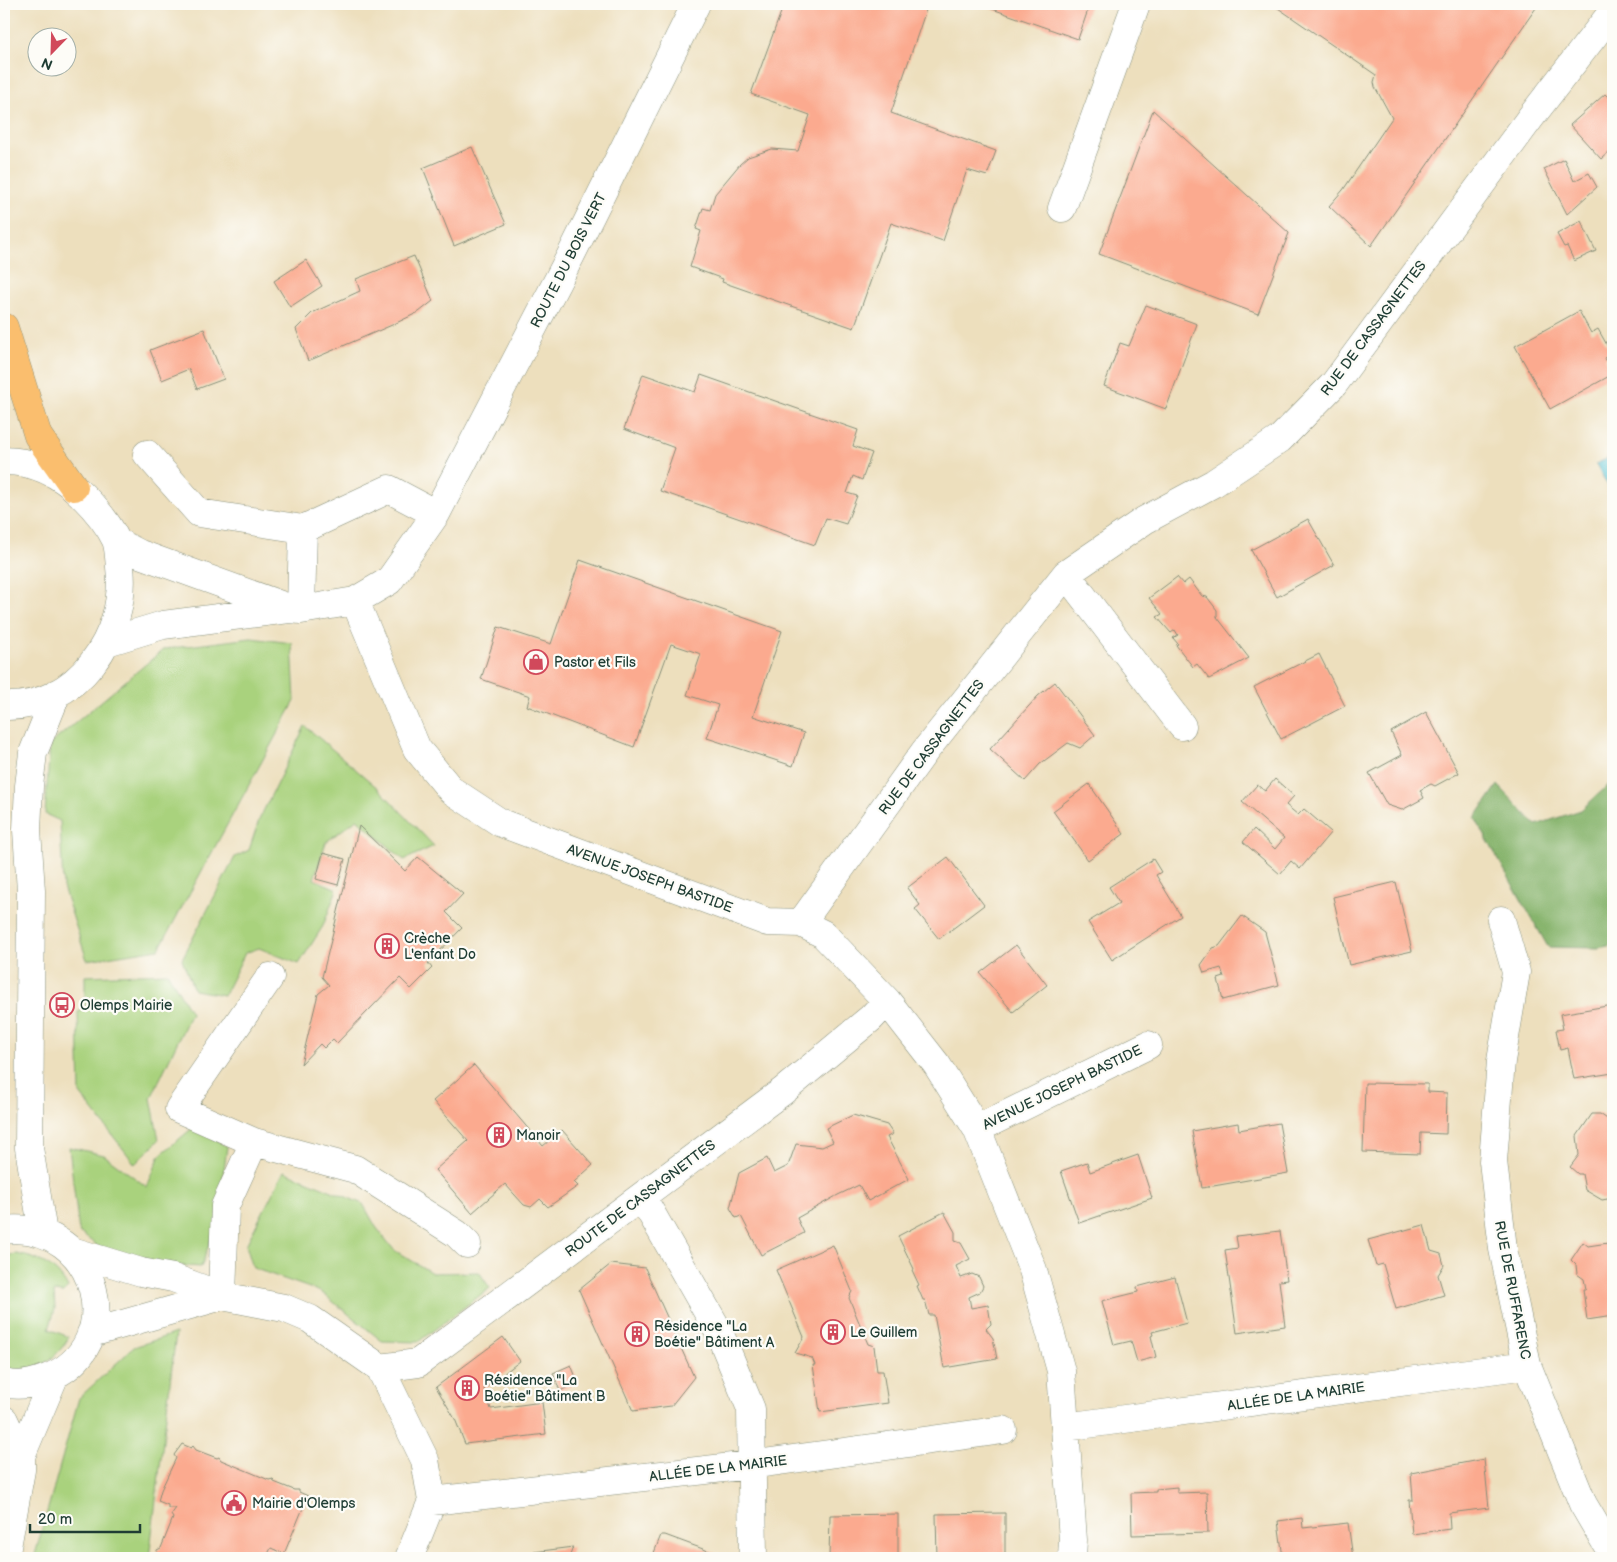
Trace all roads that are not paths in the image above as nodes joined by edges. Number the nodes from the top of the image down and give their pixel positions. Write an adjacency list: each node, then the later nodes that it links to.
1 (696, 4): 9 (street, ROUTE DU BOIS VERT)
2 (1136, 4): 4 (street)
3 (1613, 11): 12 (street, RUE DE CASSAGNETTES)
4 (1062, 208)
5 (4, 327): 8 (main road)
6 (147, 454): 10 (street)
7 (4, 461): 8 (street)
8 (74, 487): 11 (street)
9 (436, 514): 10 (street); 13 (street, ROUTE DU BOIS VERT)
10 (303, 530): 14 (street)
11 (117, 542): 14 (street); 15 (street)
12 (1066, 574): 18 (street); 20 (street, RUE DE CASSAGNETTES)
13 (355, 601): 14 (street); 20 (street, AVENUE JOSEPH BASTIDE)
14 (295, 609): 15 (street)
15 (107, 642): 16 (street)
16 (57, 693): 17 (street); 28 (street)
17 (4, 706)
18 (1182, 726)
19 (1501, 920): 33 (street, RUE DE RUFFARENC)
20 (801, 923): 22 (street, AVENUE JOSEPH BASTIDE)
21 (270, 977): 25 (street)
22 (887, 1001): 24 (street, AVENUE JOSEPH BASTIDE); 26 (street, ROUTE DE CASSAGNETTES)
23 (1148, 1044): 24 (street, AVENUE JOSEPH BASTIDE)
24 (977, 1129): 38 (street, AVENUE JOSEPH BASTIDE)
25 (254, 1142): 29 (street); 31 (street)
26 (642, 1197): 34 (street, ROUTE DE CASSAGNETTES); 41 (street)
27 (4, 1230): 28 (street)
28 (44, 1233): 30 (street)
29 (467, 1244)
30 (72, 1251): 31 (street); 32 (street)
31 (222, 1296): 32 (street); 34 (street)
32 (91, 1333): 35 (street)
33 (1528, 1365): 38 (street, ALLÉE DE LA MAIRIE); 43 (street, RUE DE RUFFARENC)
34 (380, 1368): 42 (street)
35 (55, 1376): 36 (street); 40 (street)
36 (4, 1383)
37 (4, 1420): 40 (street)
38 (1065, 1427): 47 (street, AVENUE JOSEPH BASTIDE)
39 (1003, 1430): 41 (street, ALLÉE DE LA MAIRIE)
40 (21, 1456): 44 (street)
41 (750, 1465): 42 (street, ALLÉE DE LA MAIRIE); 46 (street)
42 (432, 1501): 45 (street)
43 (1613, 1555)
44 (5, 1558)
45 (409, 1558)
46 (753, 1558)
47 (1072, 1558)

